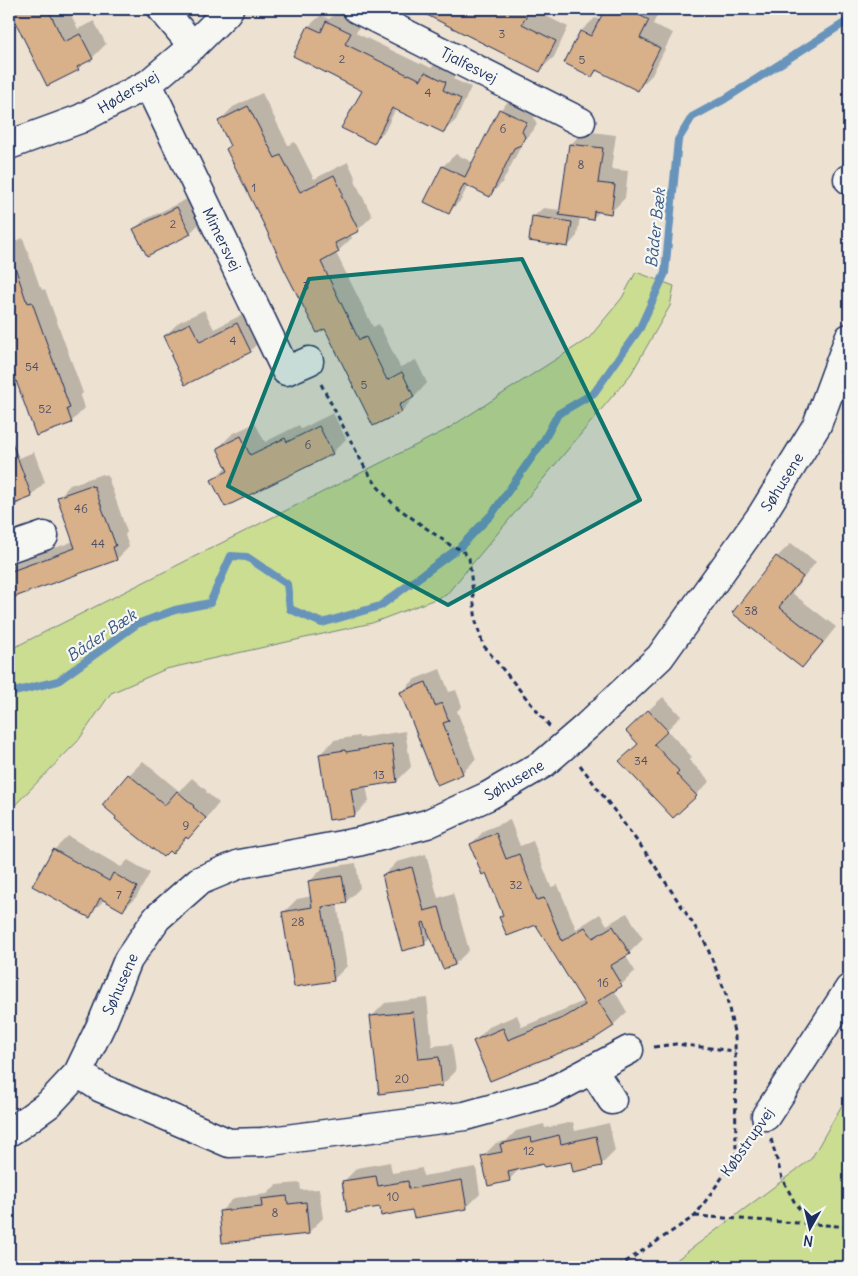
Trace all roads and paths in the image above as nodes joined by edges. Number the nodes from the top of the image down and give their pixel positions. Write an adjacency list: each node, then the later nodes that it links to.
1 (162, 9): 4 (street)
2 (229, 9): 4 (street, Hødersvej)
3 (357, 9): 6 (street, Tjalfesvej)
4 (193, 46): 5 (street, Hødersvej)
5 (148, 84): 7 (street, Hødersvej); 9 (street, Mimersvej)
6 (582, 122)
7 (9, 145)
8 (849, 338): 16 (street, Søhusene)
9 (309, 361)
10 (44, 536): 11 (street)
11 (9, 548)
12 (849, 989): 18 (street, Købstrupvej)
13 (629, 1050): 14 (path); 15 (street)
14 (735, 1051)
15 (592, 1069): 16 (street); 17 (street)
16 (78, 1074): 19 (street, Søhusene)
17 (612, 1100)
18 (766, 1116): 20 (path, Købstrupvej); 21 (path)
19 (9, 1132)
20 (695, 1216): 21 (path); 25 (path, Købstrupvej)
21 (814, 1224): 22 (path)
22 (849, 1227)
23 (9, 1249): 24 (path)
24 (12, 1267)
25 (618, 1267)

